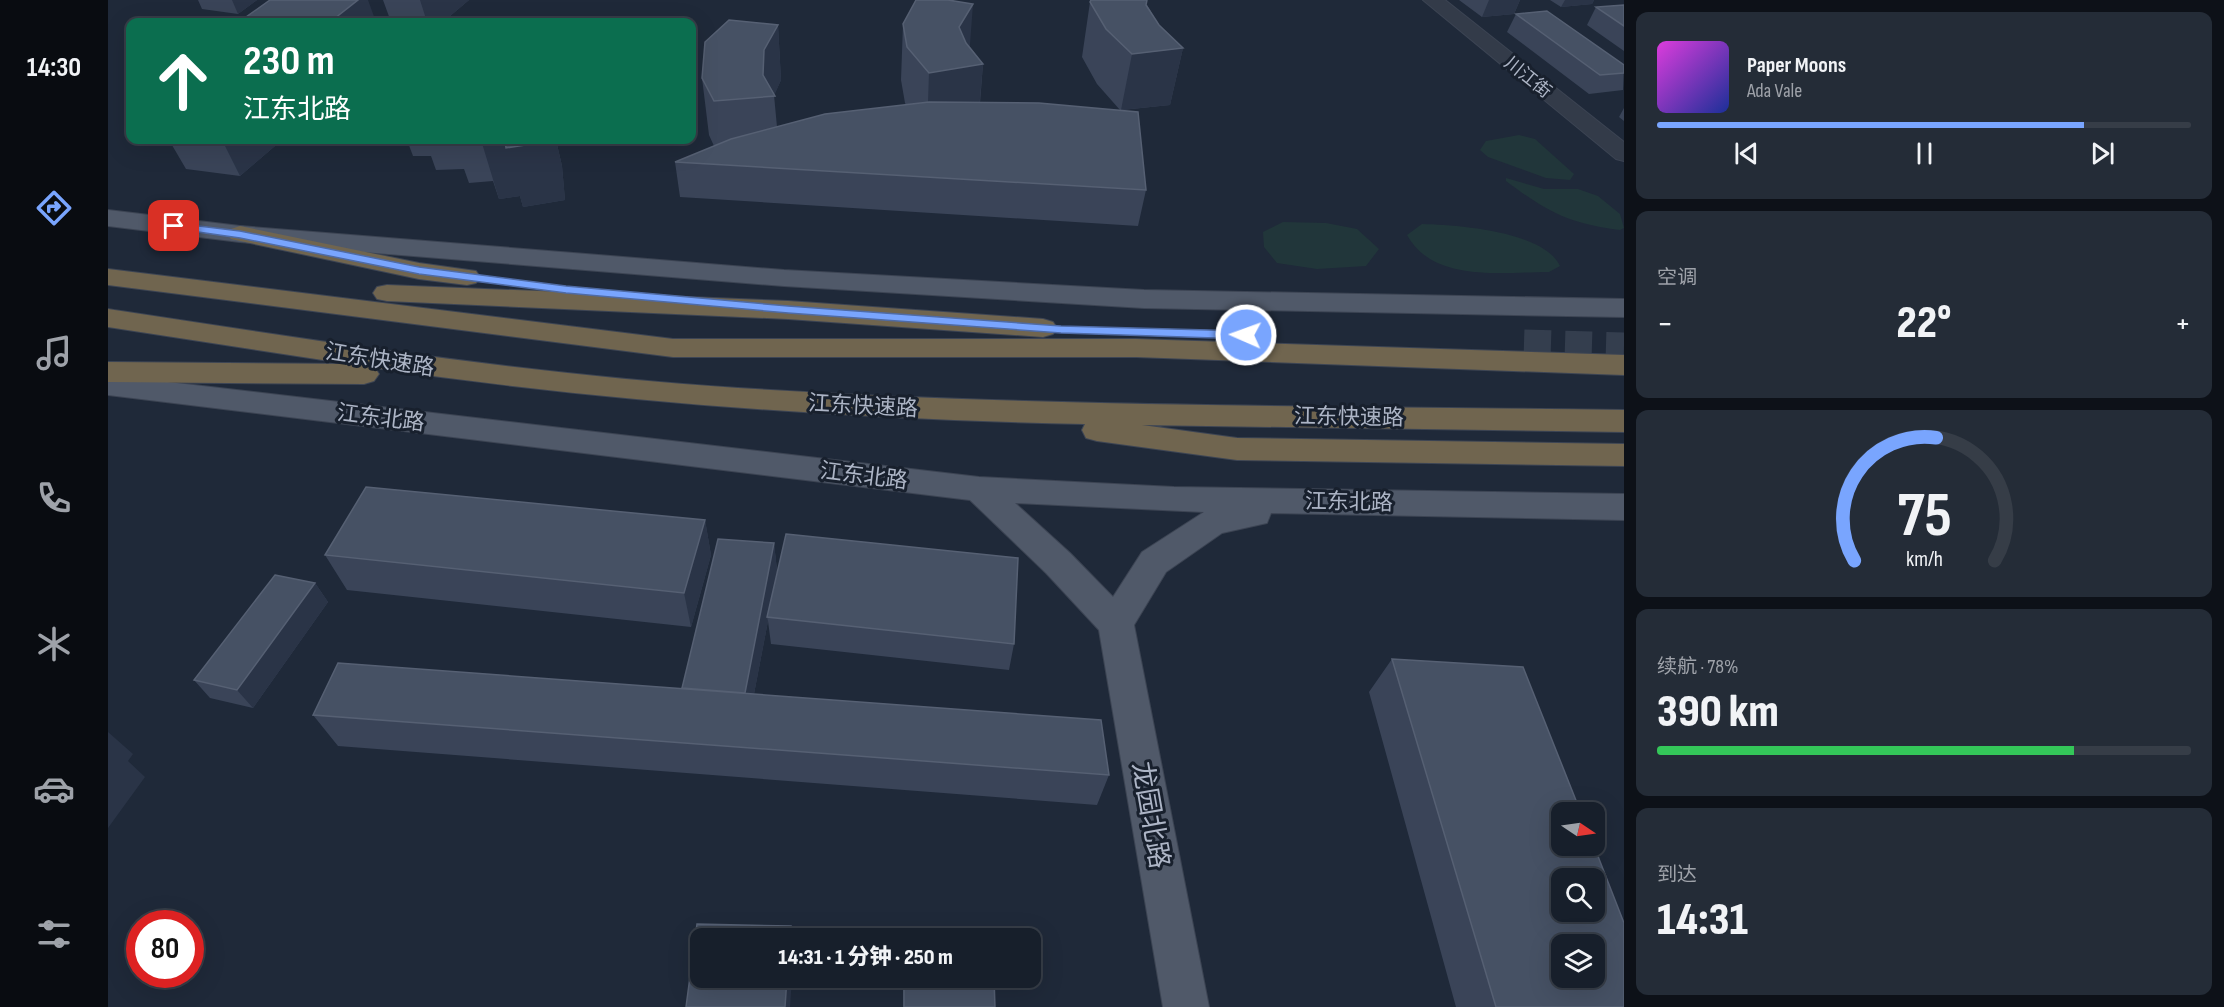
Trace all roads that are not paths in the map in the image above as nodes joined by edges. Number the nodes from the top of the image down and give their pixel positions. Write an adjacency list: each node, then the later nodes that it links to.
1 (1433, 0): 2 (street, 川江街)
2 (1624, 154)
3 (108, 218): 4 (main road)
4 (240, 234): 7 (main road); 8 (highway)
5 (108, 277): 6 (highway, 江东快速路)
6 (149, 283): 8 (highway); 11 (highway, 江东快速路)
7 (1624, 308)
8 (788, 310): 10 (highway)
9 (108, 318): 13 (highway, 江东快速路)
10 (1524, 343)
11 (1624, 365)
12 (108, 372): 13 (highway)
13 (483, 375): 15 (highway, 江东快速路)
14 (108, 385): 18 (main road, 江东北路)
15 (950, 410): 16 (highway, 江东快速路); 17 (highway)
16 (1624, 421)
17 (1624, 455)
18 (980, 489): 19 (main road, 江东北路); 21 (main road)
19 (1321, 500): 20 (main road, 江东北路); 21 (main road)
20 (1624, 507)
21 (1116, 624): 22 (main road, 龙园北路)
22 (1186, 1007)

